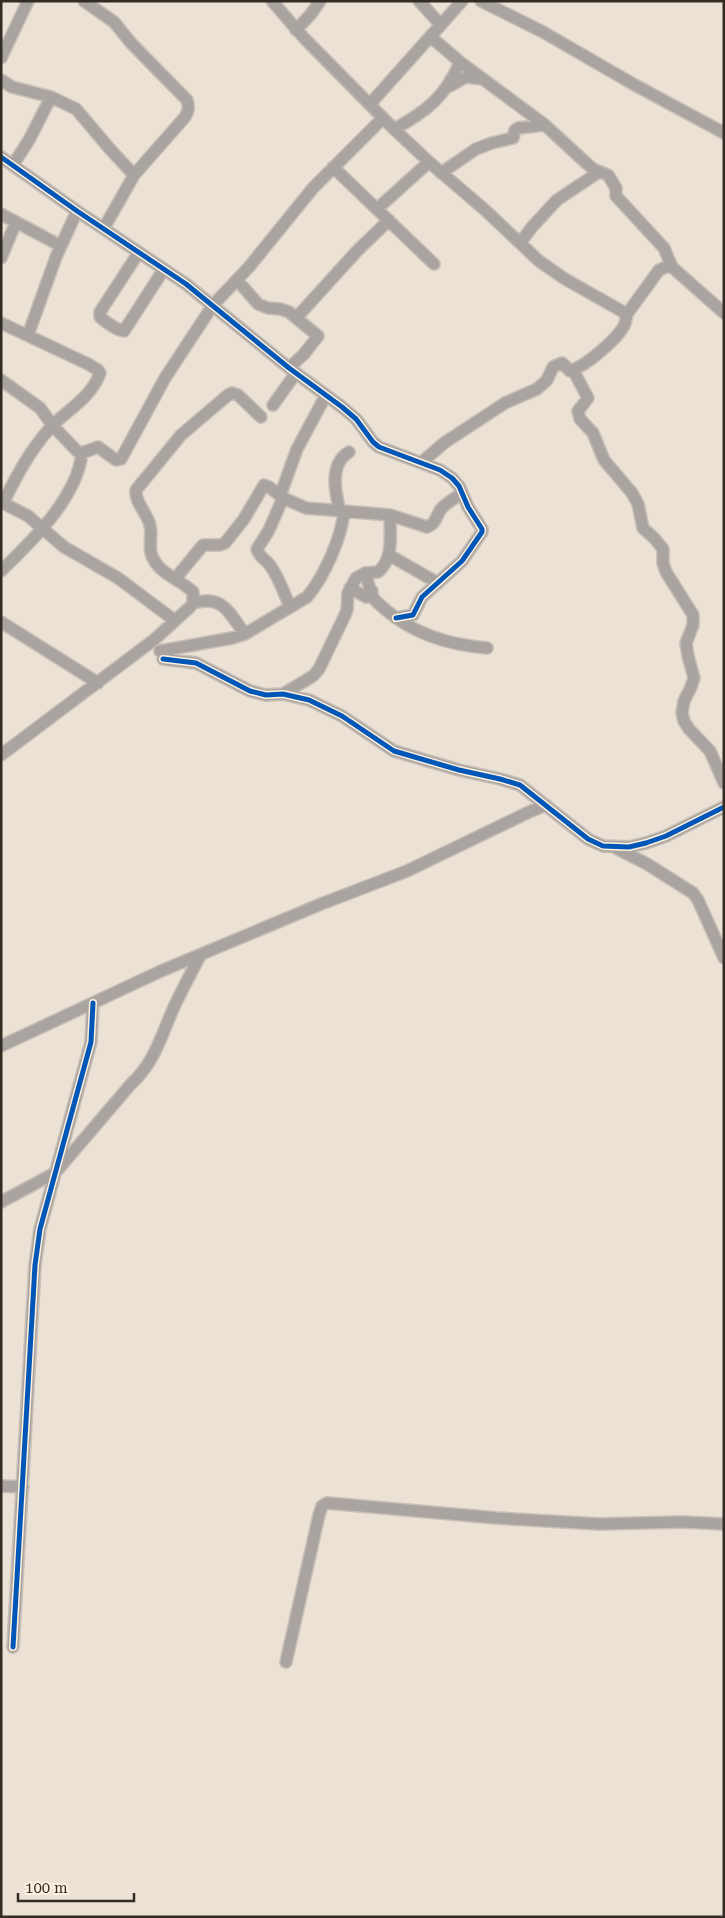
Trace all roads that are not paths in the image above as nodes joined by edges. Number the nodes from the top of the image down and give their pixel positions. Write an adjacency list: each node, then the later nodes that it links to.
1 (28, 1): 11 (street)
2 (84, 1): 28 (street)
3 (272, 1): 9 (street)
4 (320, 1): 9 (street)
5 (419, 1): 8 (street)
6 (462, 1): 8 (street)
7 (481, 1): 21 (street)
8 (441, 25): 10 (street)
9 (296, 30): 17 (street)
10 (431, 37): 12 (street); 17 (street)
11 (1, 58)
12 (460, 62): 14 (street); 15 (street)
13 (1, 80): 16 (street)
14 (484, 80): 15 (street); 19 (street)
15 (447, 88): 20 (street)
16 (51, 97): 24 (street); 28 (street)
17 (370, 104): 18 (street)
18 (383, 118): 20 (street); 25 (street)
19 (545, 125): 26 (street); 27 (street)
20 (394, 129): 23 (street)
21 (724, 133)
22 (1, 157): 24 (street)
23 (430, 162): 27 (street); 29 (street)
24 (13, 165): 30 (street)
25 (333, 167): 29 (street); 42 (street)
26 (599, 172): 35 (street); 40 (street)
27 (441, 173): 35 (street)
28 (134, 175): 34 (street)
29 (377, 209): 32 (street)
30 (78, 211): 34 (street); 36 (street)
31 (1, 214): 33 (street)
32 (389, 220): 39 (street); 46 (street)
33 (16, 222): 36 (street); 38 (street)
34 (104, 228): 37 (street)
35 (520, 244): 45 (street)
36 (61, 246): 48 (street)
37 (140, 252): 41 (street); 41 (street)
38 (1, 258)
39 (434, 264)
40 (672, 268): 44 (street); 45 (street)
41 (164, 269): 43 (street)
42 (237, 280): 43 (street); 46 (street)
43 (213, 305): 50 (street); 57 (street)
44 (724, 313)
45 (627, 314): 49 (street)
46 (297, 317): 50 (street)
47 (1, 323): 48 (street)
48 (28, 335): 55 (street)
49 (573, 370): 58 (street); 82 (street)
50 (292, 371): 52 (street); 53 (street)
51 (1, 380): 55 (street)
52 (326, 395): 58 (street); 60 (street)
53 (272, 405)
54 (261, 417): 68 (street)
55 (52, 426): 57 (street); 61 (street)
56 (349, 452): 62 (street)
57 (82, 453): 64 (street)
58 (422, 462): 59 (street)
59 (461, 494): 63 (street); 69 (street)
60 (282, 497): 62 (street); 68 (street); 73 (street)
61 (2, 502): 64 (street)
62 (342, 511): 63 (street); 73 (street)
63 (390, 515): 65 (street)
64 (43, 529): 66 (street); 75 (street)
65 (389, 555): 67 (street); 69 (street)
66 (1, 571)
67 (365, 573): 70 (street); 71 (street)
68 (175, 579): 72 (street)
69 (438, 583): 74 (street)
70 (350, 588): 71 (street); 80 (street)
71 (372, 591): 74 (street)
72 (193, 603): 75 (street); 77 (street)
73 (290, 607): 77 (street)
74 (396, 618): 78 (street)
75 (174, 620): 79 (street)
76 (1, 622): 79 (street)
77 (245, 634): 80 (street)
78 (487, 648)
79 (98, 683): 81 (street)
80 (283, 694): 83 (street)
81 (1, 755)
82 (724, 783)
83 (546, 805): 85 (street); 86 (street)
84 (724, 807): 85 (street)
85 (614, 847): 87 (street)
86 (200, 956): 88 (street); 90 (street)
87 (724, 958)
88 (93, 1003): 89 (street); 90 (street)
89 (1, 1046)
90 (54, 1173): 91 (street); 93 (street)
91 (1, 1202)
92 (1, 1486): 93 (street)
93 (23, 1487): 95 (street)
94 (724, 1524): 96 (street)
95 (13, 1647)
96 (286, 1662)

